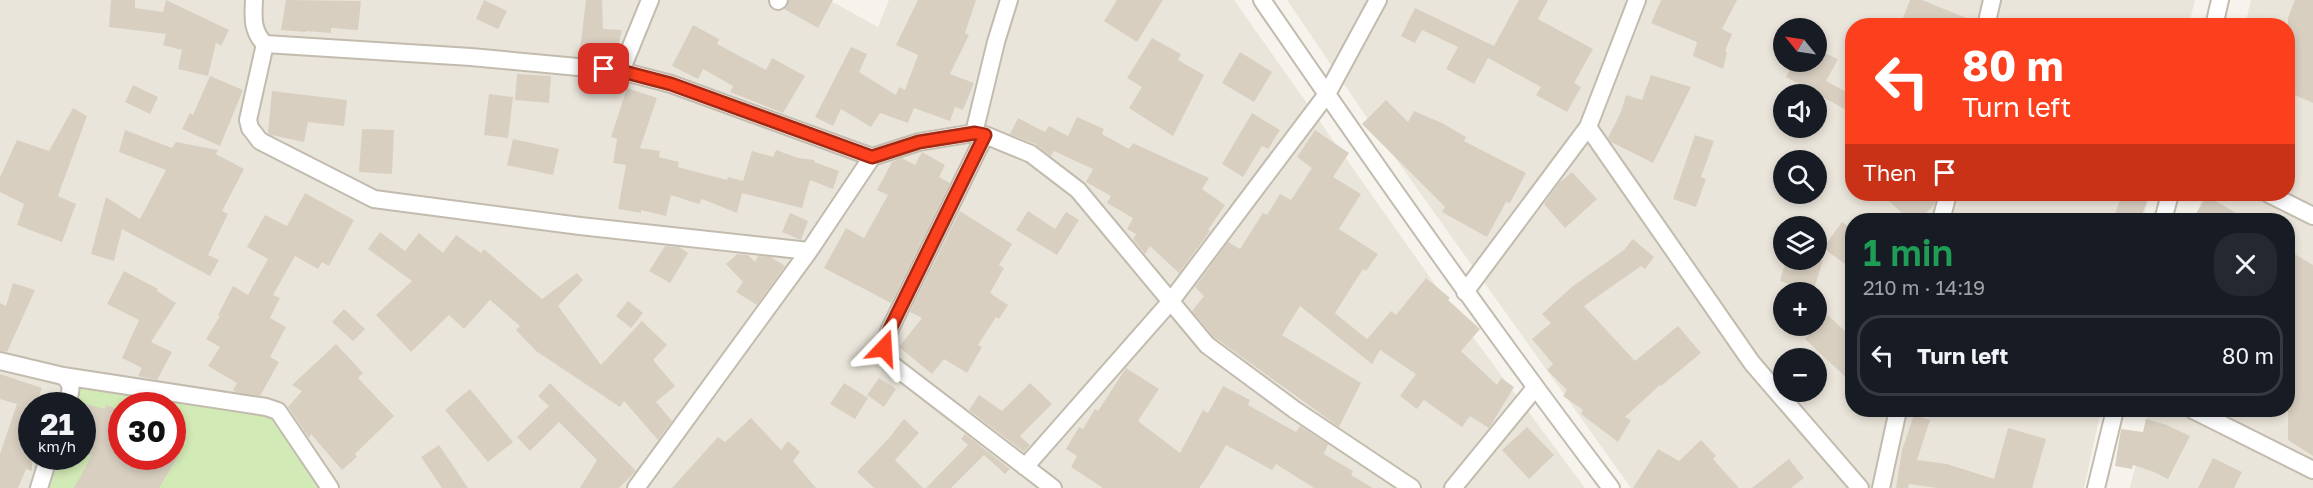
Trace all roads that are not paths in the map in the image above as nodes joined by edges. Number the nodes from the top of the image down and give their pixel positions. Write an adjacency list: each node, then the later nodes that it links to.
1 (254, 0): 11 (street)
2 (650, 0): 12 (street)
3 (1009, 0): 15 (street)
4 (1262, 0): 13 (street)
5 (1378, 0): 13 (street)
6 (1637, 0): 14 (street)
7 (1992, 0): 9 (street)
8 (2220, 0): 10 (street)
9 (1988, 18)
10 (2216, 18)
11 (265, 44): 12 (street); 19 (street)
12 (621, 71): 16 (street)
13 (1327, 94): 20 (street); 21 (street)
14 (1588, 127): 20 (street); 39 (street)
15 (980, 134): 16 (street); 21 (street); 29 (street)
16 (872, 157): 19 (street)
17 (2283, 201): 18 (street)
18 (2313, 216)
19 (810, 251): 34 (street)
20 (1465, 292): 24 (street)
21 (1171, 301): 29 (street); 36 (street)
22 (0, 361): 23 (street)
23 (63, 376): 25 (street); 33 (street)
24 (1534, 387): 37 (street); 38 (street)
25 (70, 392)
26 (1896, 417): 40 (street)
27 (2113, 417): 41 (street)
28 (2207, 417): 31 (street)
29 (1025, 467): 35 (street)
30 (45, 470): 32 (street)
31 (2313, 470)
32 (39, 488)
33 (330, 488)
34 (636, 488)
35 (1053, 488)
36 (1412, 488)
37 (1453, 488)
38 (1611, 488)
39 (1860, 488)
40 (1881, 488)
41 (2096, 488)

